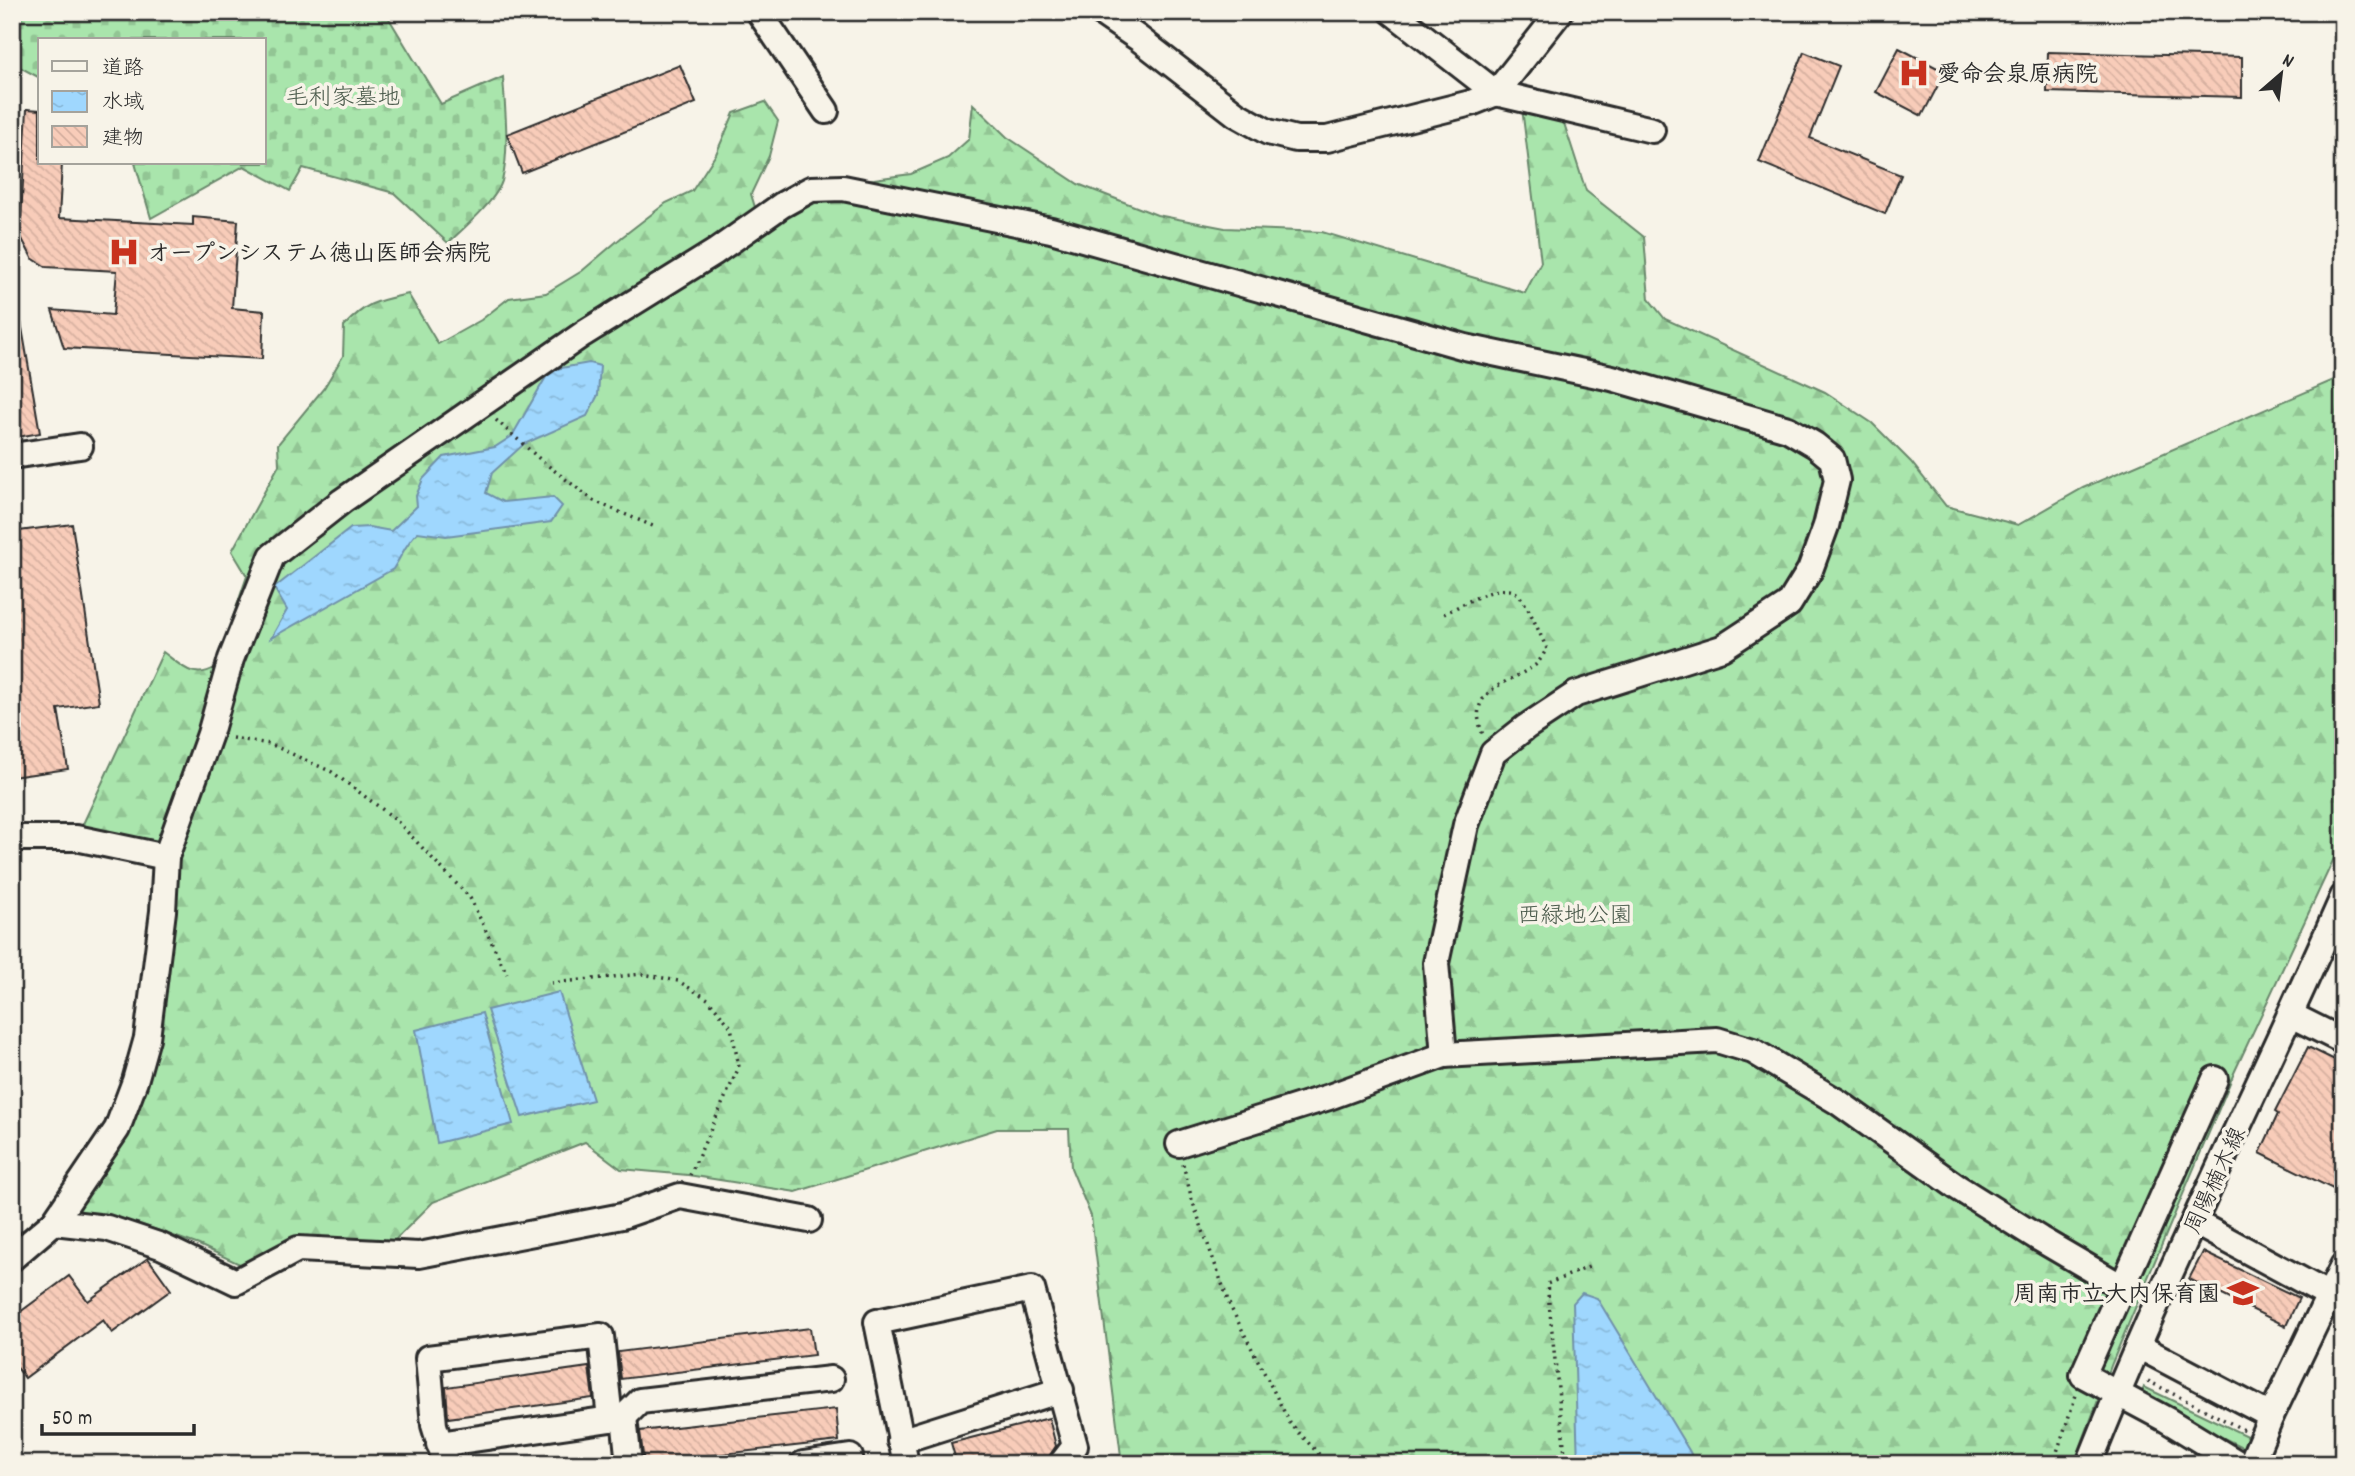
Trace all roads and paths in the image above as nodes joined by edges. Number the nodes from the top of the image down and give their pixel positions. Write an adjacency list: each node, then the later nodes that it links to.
1 (759, 12): 6 (street)
2 (1100, 12): 5 (street)
3 (1392, 12): 5 (street)
4 (1560, 12): 5 (street)
5 (1496, 93): 7 (street)
6 (826, 111)
7 (1652, 130)
8 (480, 406): 11 (path); 13 (street); 14 (street)
9 (80, 446): 10 (street)
10 (12, 456)
11 (655, 527)
12 (1444, 614): 14 (path)
13 (210, 734): 16 (street); 18 (path)
14 (1493, 753): 22 (street)
15 (12, 838): 16 (street)
16 (166, 858): 27 (street)
17 (2343, 897): 20 (street, 周陽楠木線)
18 (507, 975)
19 (551, 983): 25 (path)
20 (2291, 1015): 21 (street); 28 (street, 周陽楠木線)
21 (2343, 1041)
22 (1444, 1055): 24 (street); 32 (street)
23 (2215, 1079): 32 (street)
24 (1179, 1144): 49 (path)
25 (690, 1175)
26 (808, 1220): 27 (street)
27 (54, 1222): 29 (street)
28 (2194, 1222): 33 (street); 34 (street, 周陽楠木線)
29 (12, 1258)
30 (2343, 1266): 33 (street)
31 (1589, 1268): 50 (path)
32 (2122, 1287): 36 (street)
33 (2329, 1295): 40 (street)
34 (2138, 1346): 35 (street, 周陽楠木線); 40 (street)
35 (2127, 1371): 39 (street, 周陽楠木線); 42 (path)
36 (2084, 1374): 39 (street); 51 (path)
37 (831, 1379): 41 (street)
38 (1061, 1390): 43 (street); 43 (street); 48 (street)
39 (2116, 1394): 52 (street, 周陽楠木線); 53 (street)
40 (2271, 1416): 42 (street)
41 (617, 1418): 44 (street); 44 (street); 46 (street)
42 (2263, 1440): 54 (street)
43 (903, 1452)
44 (443, 1454)
45 (850, 1457): 47 (street)
46 (629, 1464)
47 (803, 1464)
48 (1061, 1464)
49 (1328, 1464)
50 (1566, 1464)
51 (2053, 1464)
52 (2089, 1464)
53 (2239, 1464)
54 (2251, 1464)

